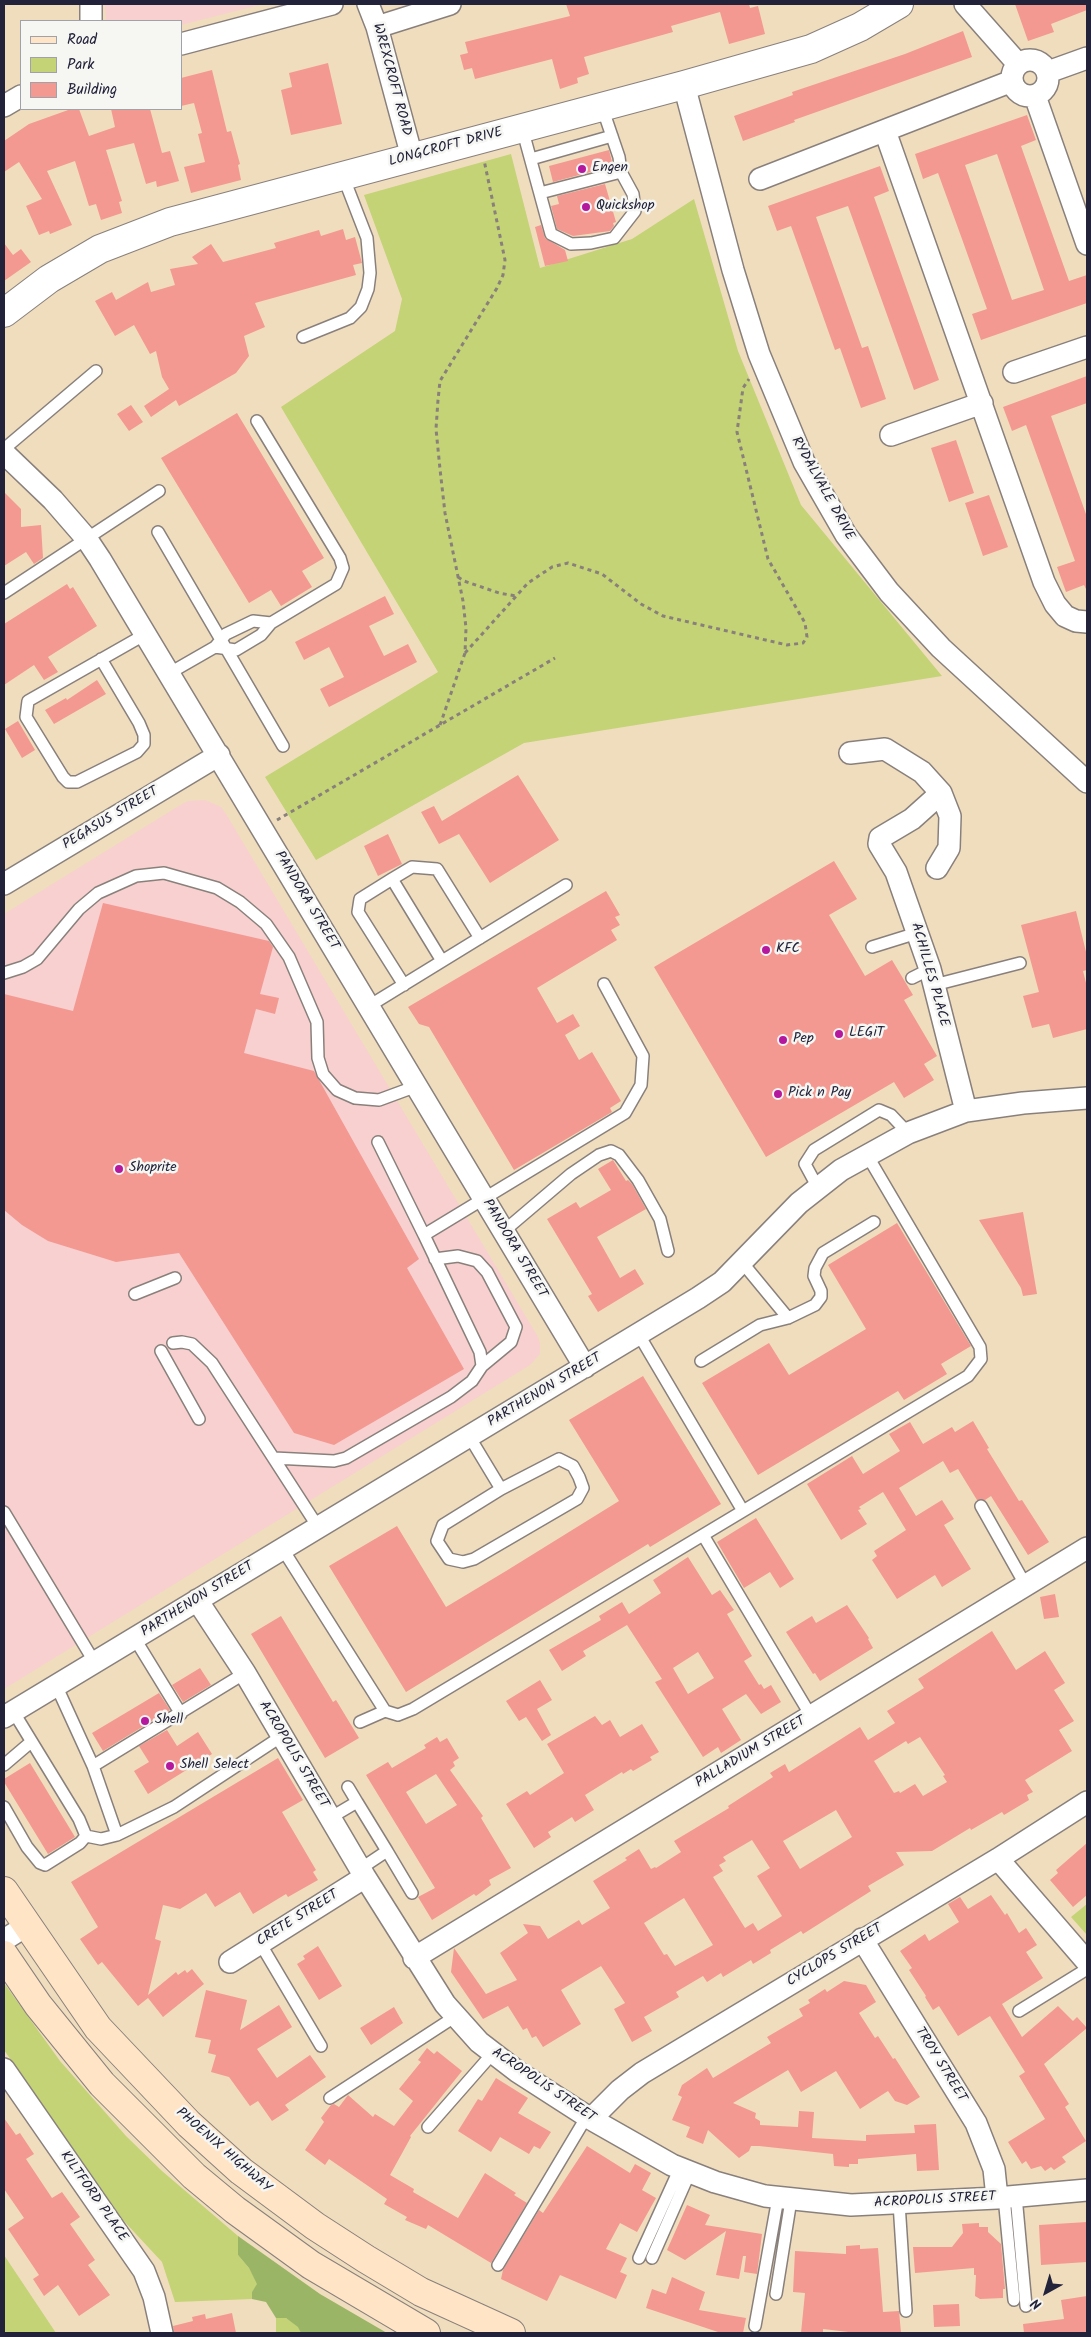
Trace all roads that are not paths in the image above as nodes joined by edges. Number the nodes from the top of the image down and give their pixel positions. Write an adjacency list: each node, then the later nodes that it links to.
1 (91, 4): 7 (street)
2 (332, 4): 9 (street)
3 (368, 4): 8 (street, WREXCROFT ROAD)
4 (450, 4): 8 (street)
5 (899, 4): 13 (street, LONGCROFT DRIVE)
6 (965, 4): 12 (street)
7 (91, 20)
8 (377, 27): 21 (street, WREXCROFT ROAD)
9 (182, 44)
10 (1087, 58): 11 (street)
11 (1048, 72): 12 (street); 14 (street)
12 (1015, 73): 14 (street); 19 (street)
13 (684, 85): 17 (street, LONGCROFT DRIVE); 52 (street, RYDALVALE DRIVE)
14 (1035, 96): 27 (street)
15 (20, 97): 16 (street)
16 (4, 106)
17 (602, 107): 18 (street, LONGCROFT DRIVE); 20 (lane)
18 (522, 128): 21 (street, LONGCROFT DRIVE); 22 (lane)
19 (885, 131): 25 (street); 33 (street)
20 (612, 136): 22 (lane); 23 (lane)
21 (412, 157): 24 (street, LONGCROFT DRIVE)
22 (531, 159): 26 (lane)
23 (621, 172): 26 (lane); 26 (lane)
24 (343, 176): 28 (street, LONGCROFT DRIVE); 29 (lane)
25 (760, 179)
26 (540, 193)
27 (1087, 244)
28 (4, 314)
29 (303, 338)
30 (1087, 347): 32 (street)
31 (96, 372): 36 (lane)
32 (1014, 372)
33 (982, 403): 35 (street); 42 (street)
34 (257, 421): 43 (lane)
35 (891, 435)
36 (4, 449)
37 (4, 454): 40 (street, PANDORA STREET)
38 (159, 491): 40 (lane)
39 (158, 532): 45 (lane)
40 (86, 538): 41 (lane); 44 (street, PANDORA STREET)
41 (4, 593)
42 (1087, 622)
43 (272, 623): 45 (lane); 46 (lane)
44 (144, 635): 47 (lane); 48 (street, PANDORA STREET)
45 (218, 643): 46 (lane); 48 (lane)
46 (227, 650): 49 (lane)
47 (101, 659): 47 (lane)
48 (168, 674): 51 (street, PANDORA STREET)
49 (283, 746)
50 (850, 753): 53 (street)
51 (219, 755): 56 (street, PEGASUS STREET); 67 (street, PANDORA STREET)
52 (1087, 782)
53 (941, 793): 54 (street); 58 (street, ACHILLES PLACE)
54 (937, 868)
55 (392, 879): 59 (lane); 61 (lane); 66 (lane)
56 (4, 884)
57 (566, 885): 59 (lane)
58 (917, 933): 60 (lane); 64 (street, ACHILLES PLACE)
59 (480, 938): 61 (lane)
60 (872, 947)
61 (442, 961): 66 (lane)
62 (1020, 963): 64 (lane)
63 (4, 973): 68 (lane)
64 (925, 977): 70 (street, ACHILLES PLACE)
65 (604, 984): 75 (lane)
66 (404, 985): 67 (lane)
67 (370, 1006): 68 (street, PANDORA STREET)
68 (417, 1086): 75 (street, PANDORA STREET)
69 (1087, 1098): 70 (street, PARTHENON STREET)
70 (966, 1111): 71 (street, PARTHENON STREET)
71 (908, 1133): 73 (street, PARTHENON STREET); 74 (lane)
72 (378, 1142): 78 (lane)
73 (867, 1155): 74 (street, PARTHENON STREET); 96 (lane)
74 (818, 1188): 81 (street, PARTHENON STREET)
75 (484, 1198): 77 (street, PANDORA STREET); 78 (lane)
76 (874, 1222): 84 (lane)
77 (504, 1231): 79 (lane); 90 (street, PANDORA STREET)
78 (424, 1235): 80 (lane)
79 (668, 1251)
80 (435, 1259): 89 (lane); 89 (lane)
81 (741, 1261): 84 (lane); 85 (street, PARTHENON STREET)
82 (175, 1278): 83 (lane)
83 (135, 1294)
84 (788, 1318): 88 (lane)
85 (639, 1335): 90 (street, PARTHENON STREET); 96 (lane)
86 (173, 1343): 93 (lane)
87 (161, 1351): 91 (lane)
88 (701, 1361)
89 (482, 1366): 93 (lane)
90 (585, 1367): 92 (street, PARTHENON STREET)
91 (199, 1419)
92 (469, 1436): 94 (lane); 98 (street, PARTHENON STREET)
93 (274, 1458): 98 (lane)
94 (501, 1489): 94 (lane)
95 (980, 1506): 102 (lane)
96 (743, 1511): 99 (lane)
97 (4, 1512): 105 (lane)
98 (318, 1527): 100 (street, PARTHENON STREET)
99 (703, 1535): 108 (lane); 111 (lane)
100 (282, 1548): 103 (street, PARTHENON STREET); 108 (lane)
101 (1087, 1548): 102 (street, PALLADIUM STREET)
102 (1026, 1586): 111 (street, PALLADIUM STREET)
103 (197, 1600): 104 (street, PARTHENON STREET); 106 (street, ACROPOLIS STREET)
104 (135, 1639): 105 (street, PARTHENON STREET); 110 (lane)
105 (95, 1663): 107 (street, PARTHENON STREET)
106 (245, 1673): 110 (lane); 113 (street, ACROPOLIS STREET)
107 (56, 1685): 109 (street, PARTHENON STREET); 116 (lane)
108 (385, 1711): 112 (lane)
109 (8, 1714): 114 (lane)
110 (181, 1714): 116 (lane)
111 (811, 1716): 133 (street, PALLADIUM STREET)
112 (360, 1722)
113 (282, 1736): 121 (street, ACROPOLIS STREET); 122 (lane)
114 (31, 1742): 115 (lane); 123 (lane)
115 (4, 1765)
116 (93, 1766): 122 (lane)
117 (348, 1787): 118 (lane)
118 (357, 1802): 121 (lane); 124 (lane)
119 (1087, 1802): 125 (street, CYCLOPS STREET)
120 (4, 1807): 123 (lane)
121 (330, 1818): 126 (street, ACROPOLIS STREET)
122 (117, 1835): 123 (lane)
123 (86, 1836)
124 (387, 1851): 126 (lane); 128 (lane)
125 (998, 1859): 130 (street, CYCLOPS STREET); 135 (street)
126 (363, 1873): 131 (street, CRETE STREET); 133 (street, ACROPOLIS STREET)
127 (4, 1891): 129 (main road, PHOENIX HIGHWAY)
128 (412, 1893)
129 (15, 1933): 160 (main road, PHOENIX HIGHWAY)
130 (862, 1939): 143 (street, CYCLOPS STREET); 147 (street, TROY STREET)
131 (260, 1943): 134 (street, CRETE STREET); 139 (lane)
132 (4, 1955): 159 (main road)
133 (414, 1958): 138 (street, ACROPOLIS STREET)
134 (230, 1962)
135 (1087, 1962)
136 (1087, 1969): 137 (lane)
137 (1019, 2011)
138 (456, 2016): 140 (street, ACROPOLIS STREET); 142 (lane)
139 (321, 2046)
140 (493, 2052): 143 (street, ACROPOLIS STREET); 144 (lane)
141 (4, 2070): 158 (street, KILTFORD PLACE)
142 (330, 2098)
143 (589, 2118): 145 (street, ACROPOLIS STREET); 152 (lane)
144 (428, 2128)
145 (685, 2170): 148 (street, ACROPOLIS STREET); 150 (lane); 151 (lane)
146 (1087, 2190): 147 (street, ACROPOLIS STREET)
147 (1006, 2197): 149 (street, ACROPOLIS STREET); 154 (lane); 155 (lane)
148 (785, 2199): 149 (street, ACROPOLIS STREET); 153 (lane); 157 (lane)
149 (899, 2203): 156 (lane)
150 (639, 2258)
151 (652, 2258)
152 (498, 2265)
153 (776, 2294)
154 (1014, 2300)
155 (1026, 2306)
156 (906, 2311)
157 (755, 2326)
158 (162, 2333)
159 (426, 2333)
160 (511, 2333)

